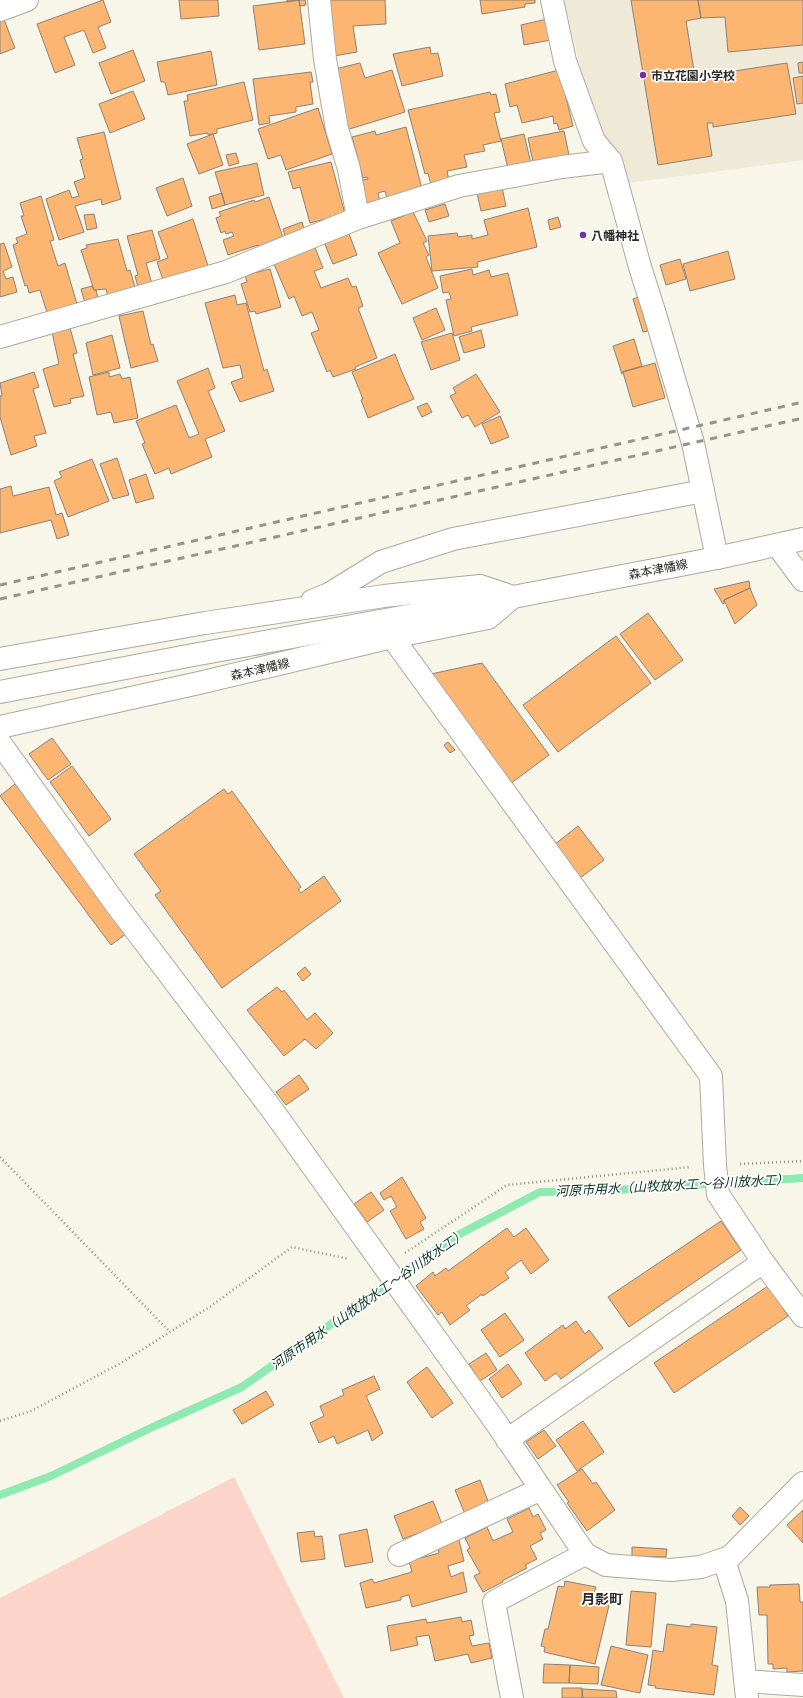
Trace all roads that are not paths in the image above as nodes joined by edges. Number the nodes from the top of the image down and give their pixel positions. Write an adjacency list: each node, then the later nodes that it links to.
1 (27, 0): 4 (main road)
2 (319, 0): 6 (main road)
3 (552, 0): 5 (main road)
4 (0, 10)
5 (611, 161): 6 (main road); 8 (main road)
6 (358, 218): 7 (main road)
7 (0, 337)
8 (703, 491): 11 (main road); 14 (main road)
9 (803, 539): 10 (main road, 森本津幡線)
10 (777, 545): 11 (main road, 森本津幡線); 12 (main road)
11 (717, 558): 13 (main road, 森本津幡線)
12 (803, 580)
13 (513, 597): 14 (main road, 森本津幡線); 15 (main road, 森本津幡線); 17 (main road)
14 (295, 610): 16 (main road, 森本津幡線)
15 (392, 637): 18 (main road, 森本津幡線); 20 (main road)
16 (0, 659)
17 (0, 692)
18 (0, 727)
19 (0, 743): 22 (main road)
20 (763, 1262): 21 (main road); 22 (main road)
21 (803, 1316)
22 (507, 1440): 24 (main road)
23 (803, 1484): 27 (main road)
24 (541, 1489): 25 (main road); 26 (main road)
25 (585, 1554): 27 (main road); 30 (main road)
26 (399, 1555)
27 (724, 1560): 29 (main road)
28 (803, 1686): 29 (main road)
29 (746, 1690)
30 (512, 1698)

